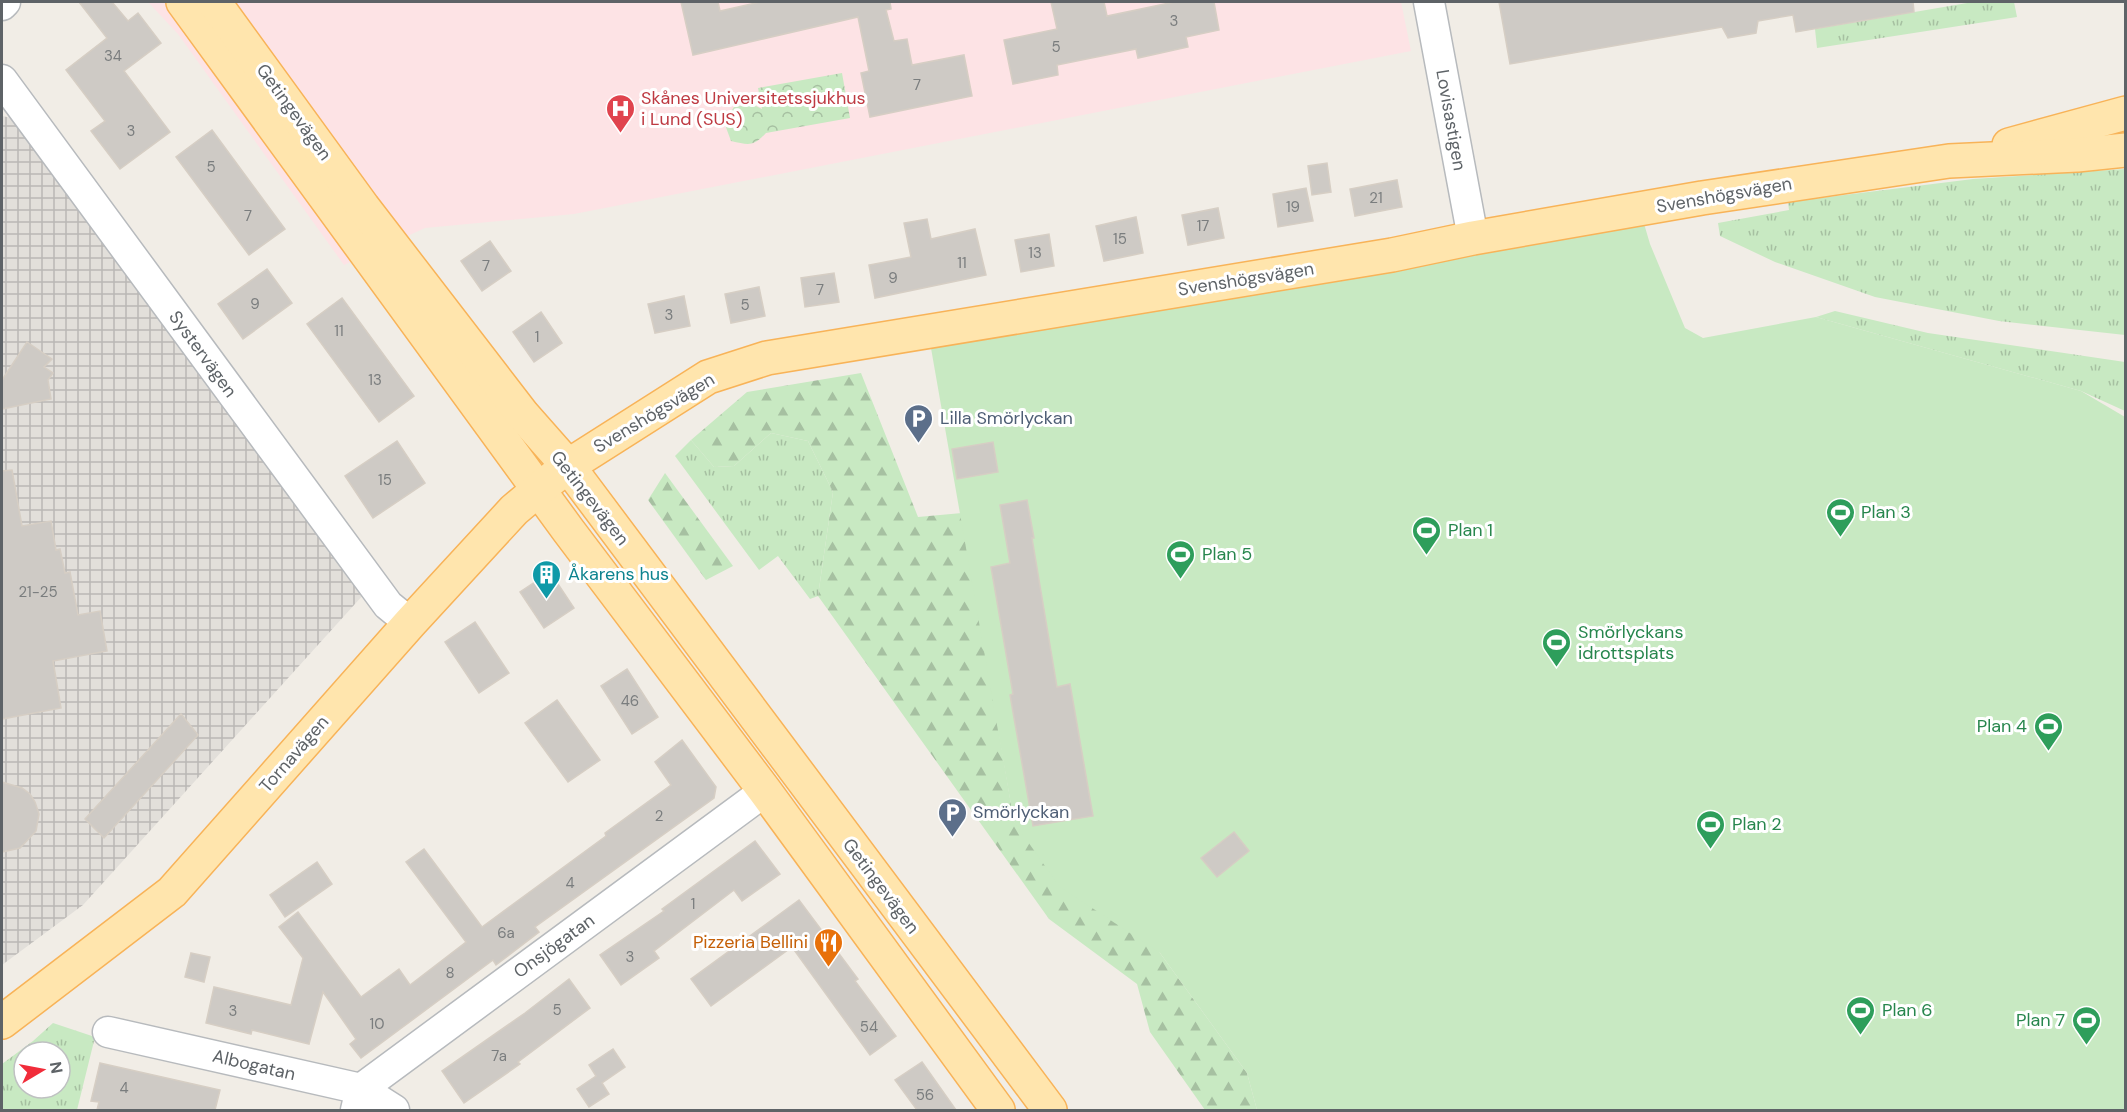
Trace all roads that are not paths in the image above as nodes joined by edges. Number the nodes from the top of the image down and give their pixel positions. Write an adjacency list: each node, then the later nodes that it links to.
1 (5, 2): 5 (street)
2 (183, 2): 12 (main road, Getingevägen)
3 (214, 2): 11 (main road, Getingevägen)
4 (1429, 2): 10 (street, Lovisastigen)
5 (2, 5)
6 (9, 90): 13 (street, Systervägen)
7 (2126, 113): 9 (main road, Svenshögsvägen)
8 (2126, 150): 9 (main road, Svenshögsvägen)
9 (1949, 161): 10 (main road, Svenshögsvägen)
10 (1473, 238): 11 (main road, Svenshögsvägen)
11 (568, 466): 12 (main road, Tornavägen); 20 (main road, Getingevägen)
12 (538, 489): 13 (main road, Tornavägen); 14 (main road, Getingevägen)
13 (410, 623): 15 (main road, Tornavägen)
14 (765, 791): 17 (street, Onsjögatan); 19 (main road, Getingevägen)
15 (2, 1022)
16 (108, 1032): 17 (street, Albogatan)
17 (359, 1100): 18 (street, Albogatan)
18 (394, 1110)
19 (998, 1110)
20 (1050, 1110)

